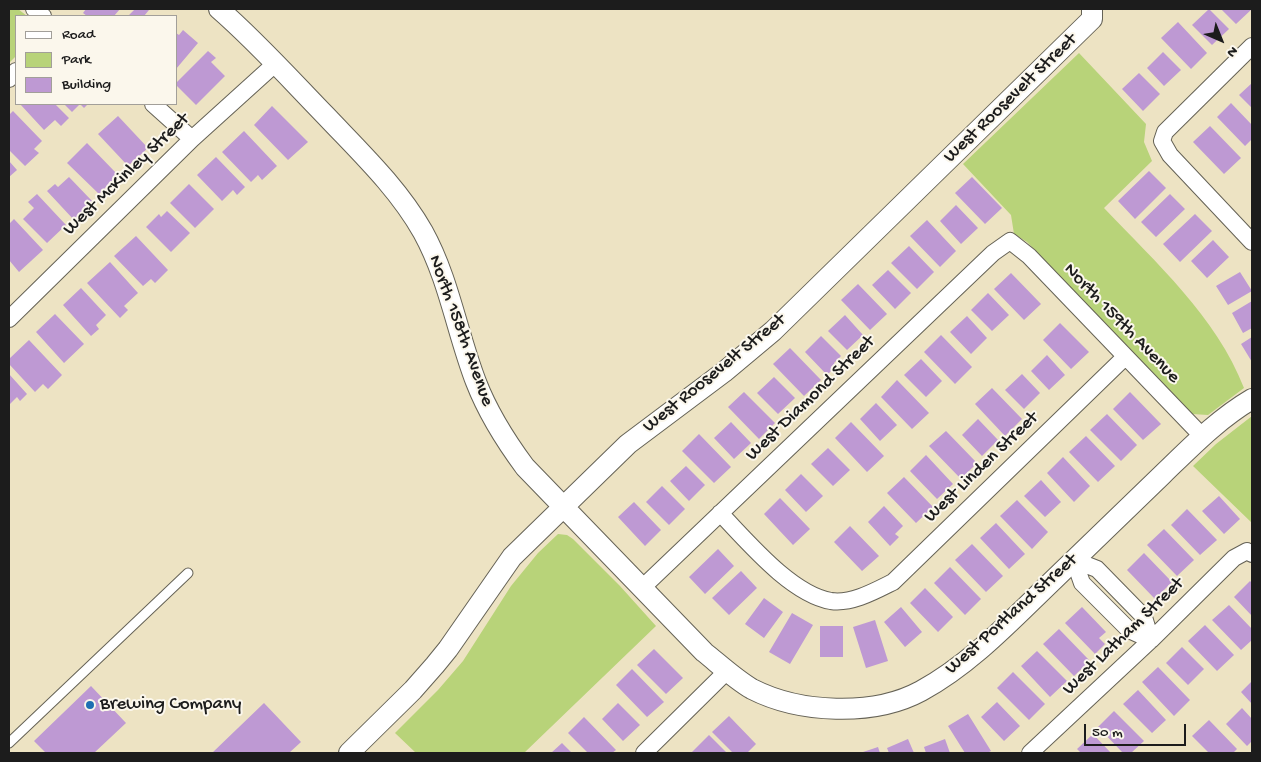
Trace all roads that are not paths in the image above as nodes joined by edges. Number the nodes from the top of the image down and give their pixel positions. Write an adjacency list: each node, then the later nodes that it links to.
1 (219, 9): 4 (street, North 158th Avenue)
2 (1092, 9): 13 (street, West Roosevelt Street)
3 (1252, 46): 8 (street)
4 (276, 63): 6 (street, West McKinley Street); 13 (street, North 158th Avenue)
5 (155, 105): 6 (street)
6 (192, 139): 9 (street, West McKinley Street)
7 (1010, 241): 10 (street, North 159th Avenue); 14 (street, West Diamond Street)
8 (1252, 242)
9 (9, 319)
10 (1125, 357): 12 (street, North 159th Avenue); 14 (street, West Linden Street)
11 (1252, 399): 12 (street, West Portland Street)
12 (1202, 436): 16 (street, West Portland Street)
13 (563, 507): 18 (street, North 158th Avenue); 22 (street, West Roosevelt Street)
14 (720, 513): 18 (street, West Diamond Street)
15 (1250, 552): 19 (street, West Latham Street)
16 (1074, 560): 19 (street); 20 (street, West Portland Street)
17 (188, 573): 21 (lane)
18 (642, 588): 20 (street, North 158th Avenue)
19 (1151, 640): 24 (street, West Latham Street)
20 (727, 671): 23 (street)
21 (9, 743)
22 (349, 753)
23 (644, 753)
24 (1030, 753)

